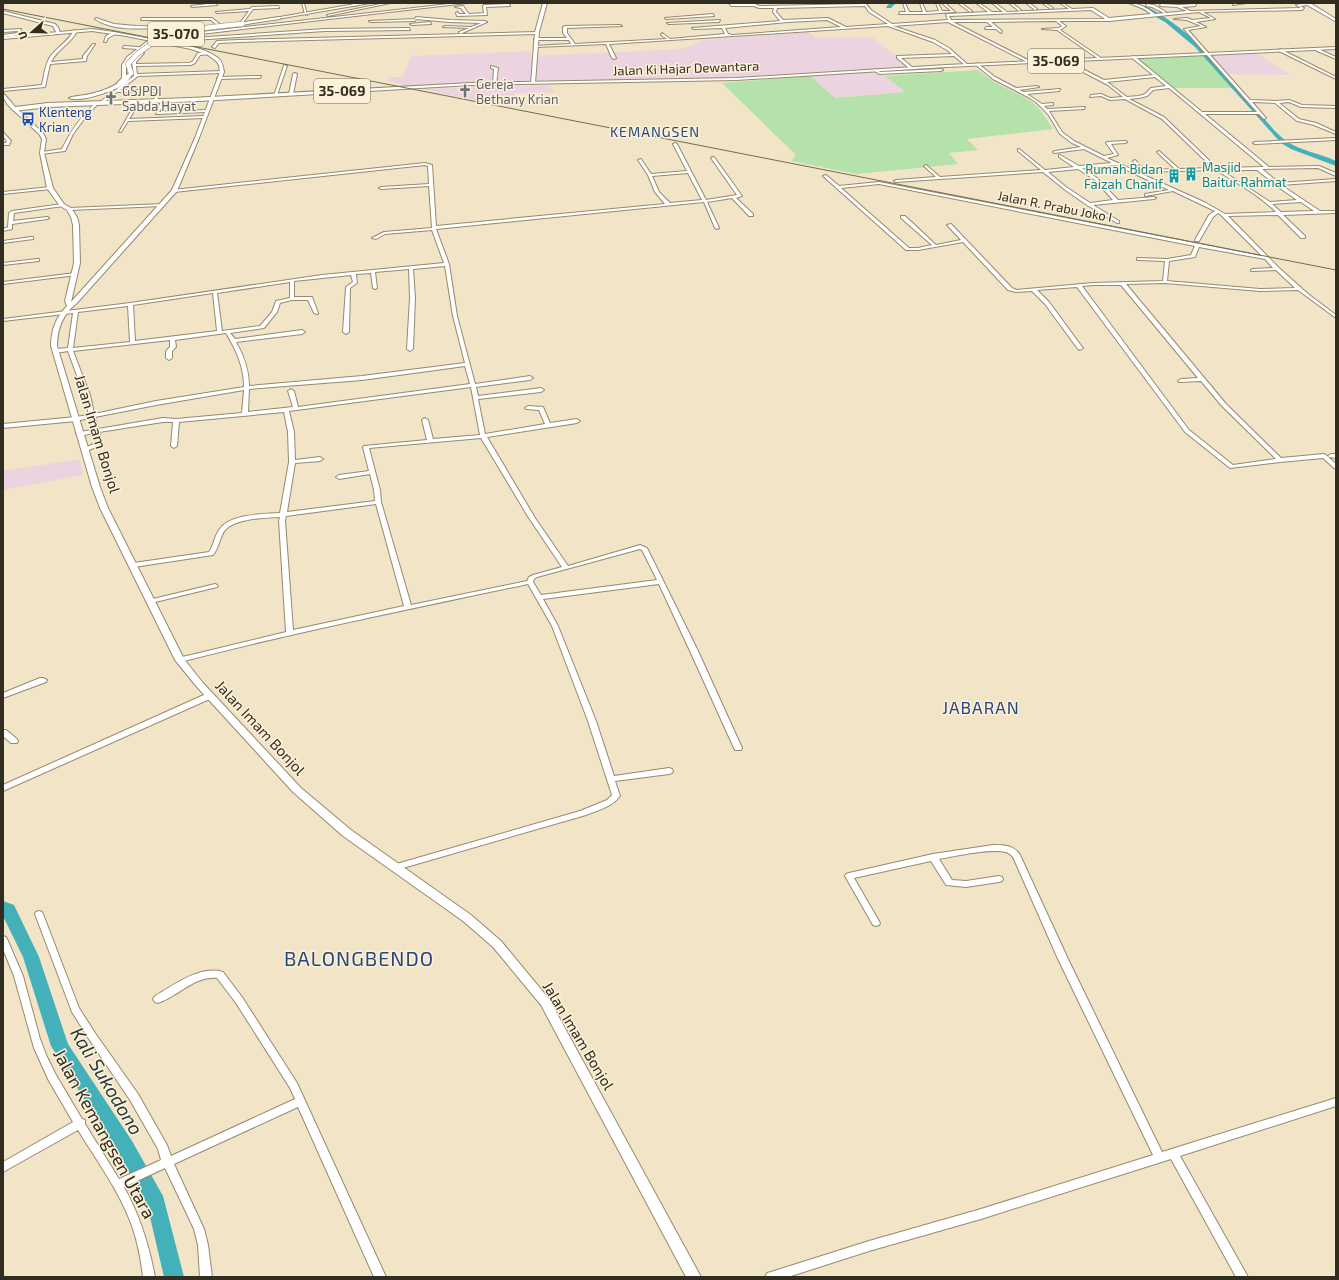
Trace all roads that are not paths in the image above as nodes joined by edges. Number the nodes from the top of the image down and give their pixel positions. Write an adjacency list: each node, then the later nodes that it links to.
1 (254, 3): 44 (street)
2 (303, 3): 67 (street)
3 (350, 3): 31 (street)
4 (368, 3): 31 (main road, 35-070)
5 (389, 3): 76 (street)
6 (413, 3): 45 (street)
7 (433, 3): 42 (street)
8 (466, 3): 25 (street)
9 (545, 3): 135 (main road)
10 (921, 3): 65 (street)
11 (937, 3): 59 (street)
12 (943, 3): 60 (street)
13 (960, 3): 55 (street)
14 (977, 3): 52 (street)
15 (993, 3): 61 (street)
16 (1010, 3): 53 (street)
17 (1027, 3): 47 (street)
18 (1043, 3): 43 (street)
19 (1060, 3): 48 (street)
20 (1130, 3): 73 (street)
21 (1245, 3): 29 (street)
22 (1293, 3): 35 (street)
23 (202, 4): 24 (street); 36 (street)
24 (215, 4): 44 (street)
25 (459, 4): 42 (street)
26 (852, 4): 41 (street); 105 (street)
27 (904, 4): 64 (street); 64 (street)
28 (1195, 4): 38 (street)
29 (1234, 4)
30 (1307, 4): 35 (street); 92 (street)
31 (356, 5): 67 (main road, 35-070)
32 (509, 5): 68 (street)
33 (1147, 5): 69 (street)
34 (1161, 5): 38 (street)
35 (1298, 5): 57 (street)
36 (192, 6)
37 (731, 6): 46 (street)
38 (1178, 6): 62 (street)
39 (278, 7): 44 (street)
40 (400, 7): 49 (street)
41 (810, 7): 46 (street); 54 (street)
42 (436, 8): 45 (street); 68 (street)
43 (1052, 8): 47 (street); 48 (street)
44 (251, 9): 101 (street)
45 (420, 9): 49 (street); 50 (street); 84 (street)
46 (775, 9): 94 (street)
47 (1036, 9): 53 (street)
48 (1071, 9): 56 (street); 91 (street)
49 (404, 10): 77 (street)
50 (408, 10)
51 (709, 10): 70 (street)
52 (987, 10): 55 (street); 66 (street)
53 (1020, 10): 61 (street)
54 (818, 11)
55 (971, 11): 60 (street)
56 (1045, 11): 61 (street); 90 (street)
57 (1200, 11): 62 (street); 97 (street)
58 (3, 12): 75 (street)
59 (941, 12): 60 (street); 65 (street)
60 (954, 12)
61 (1006, 12): 66 (street)
62 (1191, 12): 69 (street)
63 (457, 13): 68 (street)
64 (908, 13): 65 (street)
65 (925, 13)
66 (991, 13): 95 (street)
67 (306, 14): 83 (main road, 35-070)
68 (468, 14): 100 (street)
69 (1169, 14): 73 (street)
70 (713, 15): 80 (street); 93 (street)
71 (823, 15): 85 (street)
72 (1047, 15): 90 (street)
73 (1156, 15): 91 (street)
74 (3, 16): 75 (street)
75 (18, 16): 138 (street)
76 (314, 17): 83 (street); 87 (street)
77 (349, 17): 87 (street); 128 (street)
78 (389, 17): 79 (street); 84 (street); 99 (street)
79 (368, 18)
80 (666, 18)
81 (96, 19): 107 (street)
82 (142, 19): 104 (street)
83 (281, 19): 101 (main road, 35-070); 133 (street)
84 (416, 19): 88 (street); 103 (street)
85 (828, 19): 94 (street); 117 (street)
86 (1175, 19): 97 (street)
87 (318, 20): 121 (street); 127 (street)
88 (440, 20): 100 (street); 103 (street)
89 (1012, 20): 90 (street); 96 (street); 106 (street)
90 (1055, 20): 91 (street); 124 (street)
91 (1109, 20)
92 (1336, 20)
93 (719, 21): 102 (street); 113 (street)
94 (782, 21): 113 (street)
95 (949, 21): 96 (street); 105 (street); 179 (street)
96 (988, 21): 120 (street)
97 (1192, 21): 167 (street)
98 (202, 22): 110 (street)
99 (371, 22)
100 (485, 22): 112 (street)
101 (242, 23): 104 (street); 202 (main road, 35-070, bridge)
102 (669, 23)
103 (412, 24): 122 (street)
104 (219, 25): 110 (street)
105 (890, 25): 118 (street); 169 (street)
106 (1016, 25)
107 (123, 26): 109 (street); 115 (street)
108 (620, 26): 148 (street)
109 (140, 27): 114 (street); 125 (street)
110 (206, 27): 133 (street)
111 (445, 27): 112 (street)
112 (474, 27): 130 (street); 134 (street)
113 (723, 27): 116 (street); 142 (street)
114 (155, 28): 115 (street); 126 (street)
115 (166, 28): 133 (street)
116 (694, 28)
117 (845, 28): 118 (street); 142 (street)
118 (856, 28): 136 (street)
119 (986, 28): 120 (street)
120 (997, 28): 137 (street)
121 (236, 29): 133 (street); 143 (street)
122 (409, 29): 128 (street); 144 (street)
123 (1044, 29): 124 (street)
124 (1060, 29): 176 (street)
125 (137, 30)
126 (162, 30)
127 (325, 30): 128 (street); 143 (street)
128 (352, 30)
129 (453, 30): 134 (street)
130 (486, 30): 134 (street); 135 (street)
131 (3, 31): 145 (street)
132 (75, 31): 138 (main road); 139 (main road); 178 (street)
133 (191, 31): 146 (street); 146 (street)
134 (465, 31): 141 (street)
135 (537, 32): 141 (street); 147 (main road)
136 (862, 32)
137 (1001, 32)
138 (58, 33): 145 (main road)
139 (116, 33): 149 (main road); 151 (street)
140 (662, 34): 150 (street)
141 (455, 35): 144 (street)
142 (727, 35): 150 (street)
143 (243, 36): 146 (street)
144 (404, 36): 161 (street)
145 (3, 37)
146 (166, 38)
147 (536, 39): 148 (street); 159 (main road)
148 (569, 39): 158 (street)
149 (152, 40): 153 (main road, bridge); 157 (street)
150 (670, 40): 152 (street)
151 (106, 41)
152 (654, 41): 154 (street); 162 (street)
153 (159, 42): 168 (main road); 171 (street)
154 (607, 43): 158 (street); 172 (street)
155 (94, 45): 178 (street)
156 (132, 45): 157 (street)
157 (143, 45): 163 (street)
158 (574, 45): 159 (street)
159 (536, 46): 200 (main road)
160 (124, 47): 163 (street)
161 (214, 47)
162 (657, 47)
163 (138, 48): 171 (street)
164 (1336, 48): 165 (main road, 35-069)
165 (1316, 49): 166 (main road, 35-069); 174 (street)
166 (1280, 50): 167 (main road, 35-069); 197 (street)
167 (1205, 53): 173 (main road, Jalan Ki Hajar Dewantara / 35-069); 222 (street)
168 (210, 54): 181 (street); 191 (main road)
169 (954, 55): 170 (street); 182 (street)
170 (934, 56): 175 (street); 186 (street)
171 (133, 57): 181 (street); 202 (street)
172 (614, 58)
173 (1133, 58): 176 (main road, Jalan Ki Hajar Dewantara / 35-069); 194 (street)
174 (1336, 58)
175 (923, 59)
176 (1100, 59): 177 (main road, Jalan Ki Hajar Dewantara / 35-069)
177 (1064, 61): 179 (main road, Jalan Ki Hajar Dewantara / 35-069); 198 (street)
178 (49, 62): 206 (street)
179 (1029, 62): 180 (main road, Jalan Ki Hajar Dewantara / 35-069)
180 (977, 64): 182 (main road, Jalan Ki Hajar Dewantara / 35-069); 205 (street)
181 (134, 65): 193 (street)
182 (966, 65): 184 (main road, Jalan Ki Hajar Dewantara / 35-069)
183 (286, 66): 214 (street)
184 (946, 66): 186 (main road, Jalan Ki Hajar Dewantara / 35-069); 187 (main road, Jalan Ki Hajar Dewantara / 35-069)
185 (492, 67): 201 (street)
186 (916, 67): 187 (main road, Jalan Ki Hajar Dewantara / 35-069); 188 (main road, Jalan Ki Hajar Dewantara / 35-069); 190 (main road, Jalan Ki Hajar Dewantara / 35-069)
187 (931, 69): 188 (street); 189 (street)
188 (901, 70): 190 (main road, Jalan Ki Hajar Dewantara / 35-069)
189 (941, 70)
190 (878, 71): 200 (main road, Jalan Ki Hajar Dewantara / 35-069)
191 (222, 72): 193 (street); 196 (main road)
192 (295, 74): 212 (street)
193 (137, 75): 208 (street)
194 (1155, 76): 198 (street); 204 (street)
195 (260, 77): 196 (street)
196 (219, 78): 218 (main road)
197 (1336, 78)
198 (1103, 81): 219 (street)
199 (321, 82): 209 (street)
200 (533, 83): 201 (main road, Jalan Ki Hajar Dewantara / 35-069)
201 (493, 84): 209 (main road, Jalan Ki Hajar Dewantara / 35-069); 218 (main road, Jalan Ki Hajar Dewantara / 35-069)
202 (118, 85): 217 (main road, 35-070)
203 (1037, 86): 205 (street)
204 (1169, 87): 219 (street); 236 (street)
205 (1016, 89): 210 (street)
206 (3, 90)
207 (1058, 90): 210 (street)
208 (116, 91): 220 (street); 226 (street)
209 (320, 92): 212 (main road, Jalan Ki Hajar Dewantara / 35-069)
210 (1024, 93): 216 (street)
211 (3, 94): 227 (main road)
212 (291, 94): 214 (main road, Jalan Ki Hajar Dewantara / 35-069)
213 (1051, 94): 216 (street)
214 (275, 95): 218 (main road, Jalan Ki Hajar Dewantara / 35-069)
215 (1091, 96): 219 (street)
216 (1031, 97): 230 (street)
217 (63, 98)
218 (211, 98): 221 (main road, Jalan Ki Hajar Dewantara / 35-069); 238 (main road)
219 (1125, 98): 265 (street)
220 (156, 101): 221 (main road, Jalan Ki Hajar Dewantara / 35-069); 224 (main road, Jalan Ki Hajar Dewantara / 35-069)
221 (163, 101): 238 (street)
222 (1249, 101): 225 (street); 237 (street)
223 (16, 102): 227 (main road)
224 (138, 102): 226 (main road, Jalan Ki Hajar Dewantara / 35-069); 241 (street)
225 (1276, 102): 231 (street); 244 (street)
226 (99, 103): 233 (main road, Jalan Ki Hajar Dewantara / 35-069); 254 (street)
227 (10, 104): 229 (main road); 233 (main road)
228 (1052, 104): 230 (street)
229 (3, 105)
230 (1042, 105): 234 (street)
231 (1336, 107)
232 (1084, 108): 234 (street)
233 (14, 109): 254 (main road)
234 (1046, 110): 239 (street)
235 (1080, 113): 239 (street)
236 (1202, 113): 237 (street); 264 (street)
237 (1258, 113): 240 (street)
238 (205, 114): 241 (street); 283 (main road)
239 (1049, 114): 250 (street)
240 (1264, 118)
241 (127, 120): 242 (street)
242 (120, 131)
243 (3, 133): 248 (street)
244 (1336, 133)
245 (1336, 139): 247 (street)
246 (1125, 142): 256 (street)
247 (1255, 143)
248 (3, 144)
249 (675, 144): 270 (street)
250 (1085, 148): 252 (street); 256 (street)
251 (1019, 150): 267 (street)
252 (1055, 152)
253 (1159, 152): 266 (street)
254 (42, 153): 280 (main road)
255 (1060, 156): 262 (street)
256 (1106, 156): 260 (street)
257 (713, 158): 286 (street)
258 (640, 160): 271 (street)
259 (1135, 161): 269 (street)
260 (1117, 164): 262 (street); 268 (street)
261 (926, 166): 274 (street)
262 (1079, 168): 267 (street); 289 (street)
263 (1258, 168): 264 (street); 265 (street); 277 (street)
264 (1268, 168): 272 (street)
265 (1216, 169): 266 (street); 291 (street)
266 (1178, 170): 269 (street)
267 (1044, 171): 274 (street); 293 (street)
268 (1133, 171): 269 (street); 282 (street)
269 (1142, 171)
270 (689, 172): 271 (street); 288 (street)
271 (650, 175): 292 (street)
272 (1336, 175)
273 (825, 176): 279 (street)
274 (939, 178): 276 (street)
275 (1336, 180): 277 (street)
276 (896, 181)
277 (1278, 184): 290 (street)
278 (431, 186): 281 (street); 283 (street); 308 (street)
279 (839, 187): 315 (street, Jalan R. Prabu Joko I); 316 (street)
280 (50, 188): 284 (street); 294 (main road)
281 (381, 188)
282 (1174, 190): 285 (street); 299 (street)
283 (174, 191): 295 (main road)
284 (3, 193)
285 (1142, 195)
286 (734, 198): 288 (street); 301 (street)
287 (1154, 198): 289 (street)
288 (705, 201): 292 (street); 307 (street)
289 (1117, 202): 293 (street)
290 (1301, 202): 291 (street); 297 (street)
291 (1269, 203): 300 (street)
292 (668, 204): 308 (street)
293 (1088, 204): 304 (street)
294 (62, 205): 296 (main road); 305 (street)
295 (162, 205): 296 (street); 340 (main road)
296 (69, 209): 328 (main road, Jalan Imam Bonjol)
297 (1318, 212): 298 (street); 300 (street)
298 (1336, 212)
299 (1221, 213): 300 (street); 315 (street); 318 (street)
300 (1281, 214): 310 (street)
301 (751, 215)
302 (903, 217): 316 (street)
303 (47, 218): 305 (street)
304 (1117, 222)
305 (11, 223): 309 (street)
306 (949, 226): 313 (street)
307 (716, 228)
308 (434, 229): 312 (street); 322 (street)
309 (3, 230)
310 (1303, 237)
311 (31, 238): 314 (street)
312 (374, 238)
313 (964, 241): 316 (street); 336 (street)
314 (3, 242)
315 (1197, 242): 318 (street, Jalan R. Prabu Joko I); 320 (street)
316 (935, 246)
317 (1139, 259): 320 (street)
318 (1266, 259): 324 (street)
319 (37, 260): 321 (street)
320 (1167, 260): 330 (street)
321 (3, 264)
322 (447, 264): 323 (street); 356 (street)
323 (411, 268): 326 (street); 352 (street)
324 (1277, 269): 325 (street); 335 (street)
325 (1253, 270)
326 (374, 272): 327 (street); 334 (street)
327 (353, 273): 329 (street); 347 (street)
328 (75, 274): 331 (street); 340 (main road, Jalan Imam Bonjol)
329 (292, 281): 337 (street); 338 (street)
330 (1165, 282): 332 (street); 335 (street)
331 (3, 283)
332 (1123, 284): 333 (street); 358 (street)
333 (1078, 285): 336 (street); 383 (street)
334 (375, 288)
335 (1300, 289): 342 (street)
336 (1034, 290): 351 (street)
337 (215, 292): 339 (street); 345 (street)
338 (292, 299): 341 (street); 344 (street)
339 (130, 304): 340 (street); 350 (street)
340 (70, 309): 343 (street); 353 (street); 354 (main road, Jalan Imam Bonjol)
341 (316, 313)
342 (1336, 317)
343 (3, 320)
344 (227, 331): 345 (street); 349 (street)
345 (220, 332): 348 (street)
346 (302, 332): 349 (street)
347 (346, 332)
348 (172, 339): 350 (street); 355 (street)
349 (233, 341): 361 (street)
350 (132, 343): 353 (street)
351 (1080, 348)
352 (410, 349)
353 (70, 350): 354 (street); 368 (street)
354 (56, 351): 370 (main road, Jalan Imam Bonjol)
355 (169, 358)
356 (468, 364): 360 (street); 361 (street)
357 (530, 378): 360 (street)
358 (1202, 379): 359 (street); 383 (street)
359 (1181, 381)
360 (473, 386): 364 (street); 365 (street)
361 (247, 388): 368 (street); 369 (street)
362 (541, 390): 364 (street)
363 (291, 391): 365 (street)
364 (476, 398): 378 (street)
365 (296, 408): 367 (street)
366 (528, 408): 374 (street)
367 (286, 410): 369 (street); 384 (street)
368 (92, 414): 370 (street); 376 (street)
369 (245, 414): 372 (street)
370 (75, 417): 375 (street); 377 (main road, Jalan Imam Bonjol)
371 (425, 420): 379 (street)
372 (176, 421): 376 (street); 380 (street)
373 (577, 421): 374 (street)
374 (548, 425): 378 (street)
375 (3, 426)
376 (96, 431): 377 (street); 381 (street)
377 (79, 434): 381 (main road, Jalan Imam Bonjol)
378 (483, 436): 379 (street); 391 (street)
379 (430, 440): 386 (street)
380 (174, 446)
381 (84, 450): 390 (main road, Jalan Imam Bonjol)
382 (320, 459): 384 (street)
383 (1280, 460): 385 (street)
384 (292, 462): 389 (street)
385 (1336, 467)
386 (372, 472): 387 (street); 388 (street)
387 (339, 477)
388 (378, 502): 389 (street); 397 (street)
389 (282, 514): 390 (street); 398 (street)
390 (134, 565): 396 (main road, Jalan Imam Bonjol)
391 (566, 568): 392 (street); 393 (street)
392 (530, 582): 395 (street); 397 (street)
393 (660, 582): 395 (street); 405 (street)
394 (215, 586): 396 (street)
395 (539, 597): 407 (street)
396 (151, 601): 399 (main road, Jalan Imam Bonjol)
397 (408, 608): 398 (street)
398 (290, 633): 399 (street)
399 (180, 660): 402 (main road, Jalan Imam Bonjol)
400 (43, 680): 401 (street)
401 (3, 696)
402 (209, 696): 408 (street); 410 (main road, Jalan Imam Bonjol)
403 (3, 732): 404 (street)
404 (14, 741)
405 (738, 748)
406 (669, 771): 407 (street)
407 (611, 779): 410 (street)
408 (3, 788)
409 (933, 858): 411 (street); 413 (street); 421 (street)
410 (396, 868): 428 (main road, Jalan Imam Bonjol)
411 (999, 879)
412 (39, 914): 422 (street)
413 (876, 923)
414 (3, 939): 415 (street, Jalan Kemangsen Utara)
415 (5, 950): 419 (street, Jalan Kemangsen Utara)
416 (158, 999): 417 (street)
417 (301, 1101): 422 (street); 427 (street)
418 (1336, 1102): 420 (street)
419 (81, 1123): 423 (street); 424 (street, Jalan Kemangsen Utara)
420 (1173, 1153): 421 (street); 430 (street)
421 (1160, 1158): 429 (street)
422 (167, 1161): 424 (street); 426 (street)
423 (3, 1166)
424 (120, 1183): 425 (street, Jalan Kemangsen Utara)
425 (150, 1277)
426 (206, 1277)
427 (380, 1277)
428 (694, 1277)
429 (771, 1277)
430 (1242, 1277)

